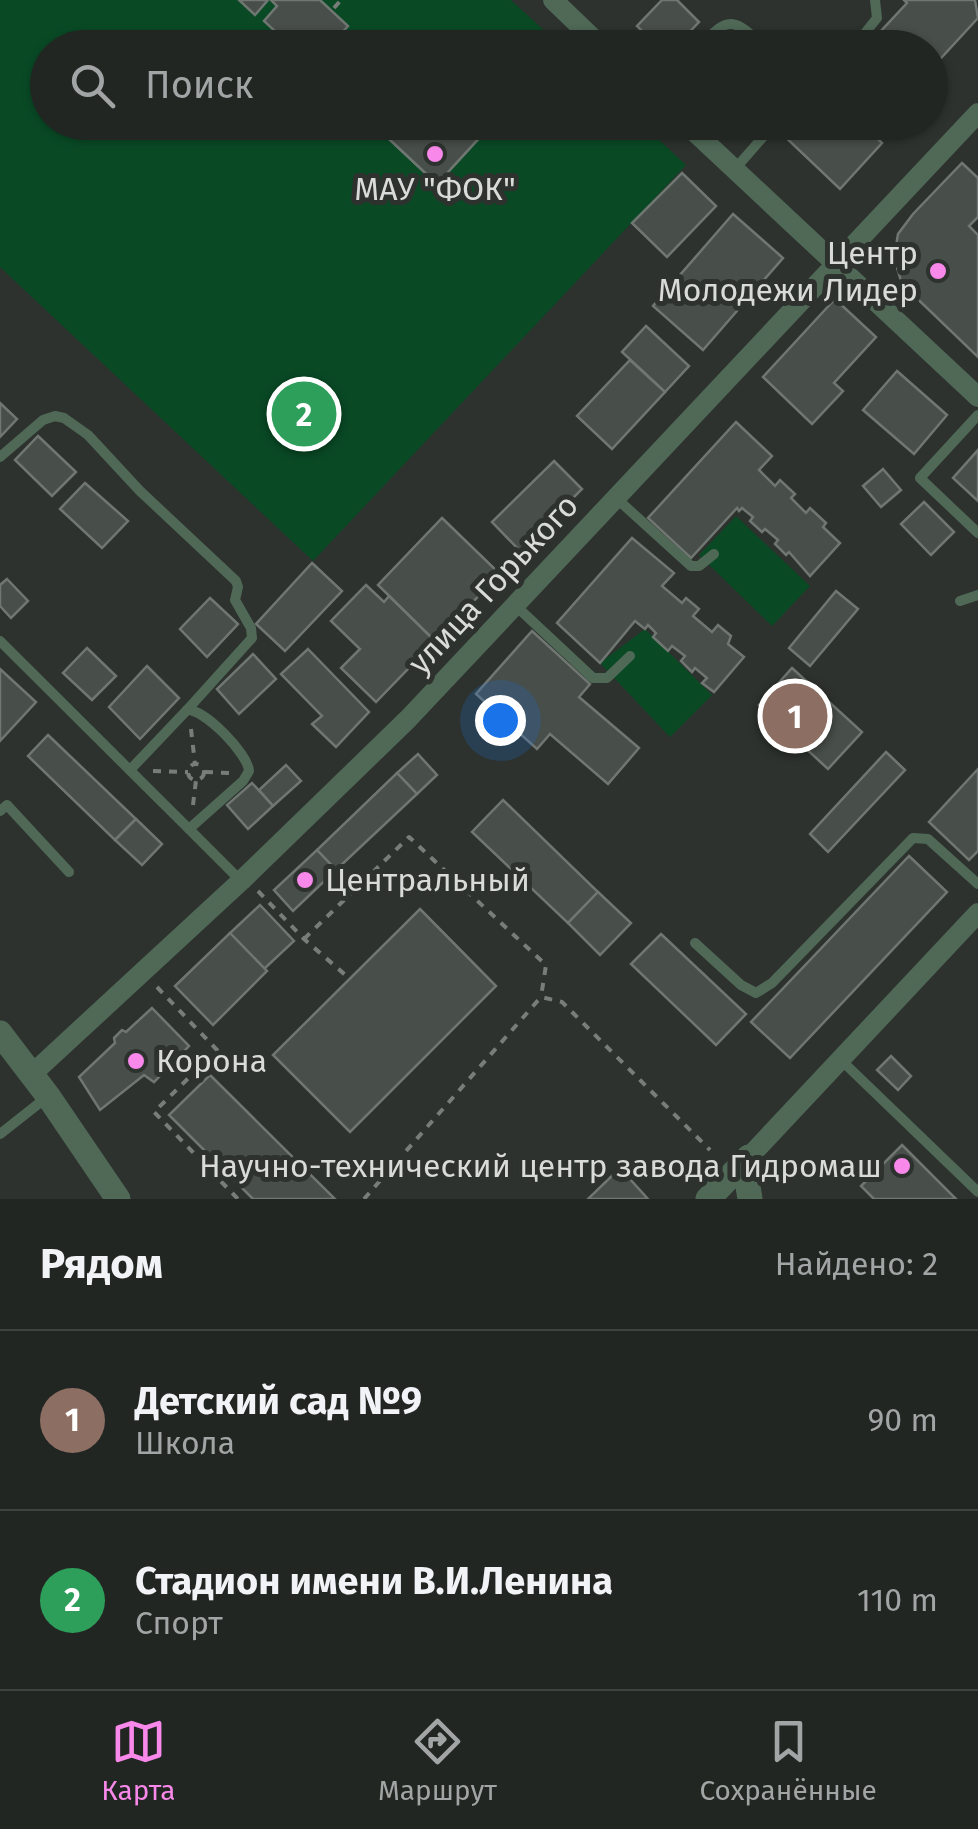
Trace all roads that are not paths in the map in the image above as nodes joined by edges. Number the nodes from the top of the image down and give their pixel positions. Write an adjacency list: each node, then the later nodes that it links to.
1 (553, 0): 3 (street)
2 (875, 0): 6 (lane)
3 (585, 30)
4 (715, 30): 5 (lane)
5 (746, 30)
6 (868, 30)
7 (978, 113): 11 (street, улица Горького)
8 (703, 140): 10 (street)
9 (760, 140): 10 (lane)
10 (734, 170): 11 (street)
11 (836, 265): 12 (street); 15 (street, улица Горького)
12 (978, 397)
13 (978, 415): 16 (lane)
14 (0, 457): 23 (lane)
15 (616, 498): 17 (lane); 20 (street, улица Горького)
16 (978, 532)
17 (714, 554)
18 (978, 595): 19 (lane)
19 (960, 601)
20 (516, 606): 22 (lane); 28 (street, улица Горького)
21 (0, 641): 24 (lane)
22 (630, 656)
23 (188, 710): 24 (lane); 26 (lane)
24 (130, 770): 26 (lane)
25 (0, 811): 27 (lane)
26 (189, 830): 28 (lane)
27 (70, 872)
28 (241, 881): 34 (street, улица Горького)
29 (978, 884): 31 (lane)
30 (978, 913): 33 (street)
31 (695, 942)
32 (0, 1034): 34 (street)
33 (840, 1060): 37 (street); 38 (lane)
34 (31, 1075): 35 (street)
35 (48, 1096): 36 (lane); 39 (street)
36 (0, 1134)
37 (749, 1157): 40 (street); 41 (street)
38 (978, 1192)
39 (118, 1199)
40 (708, 1199)
41 (750, 1199)

